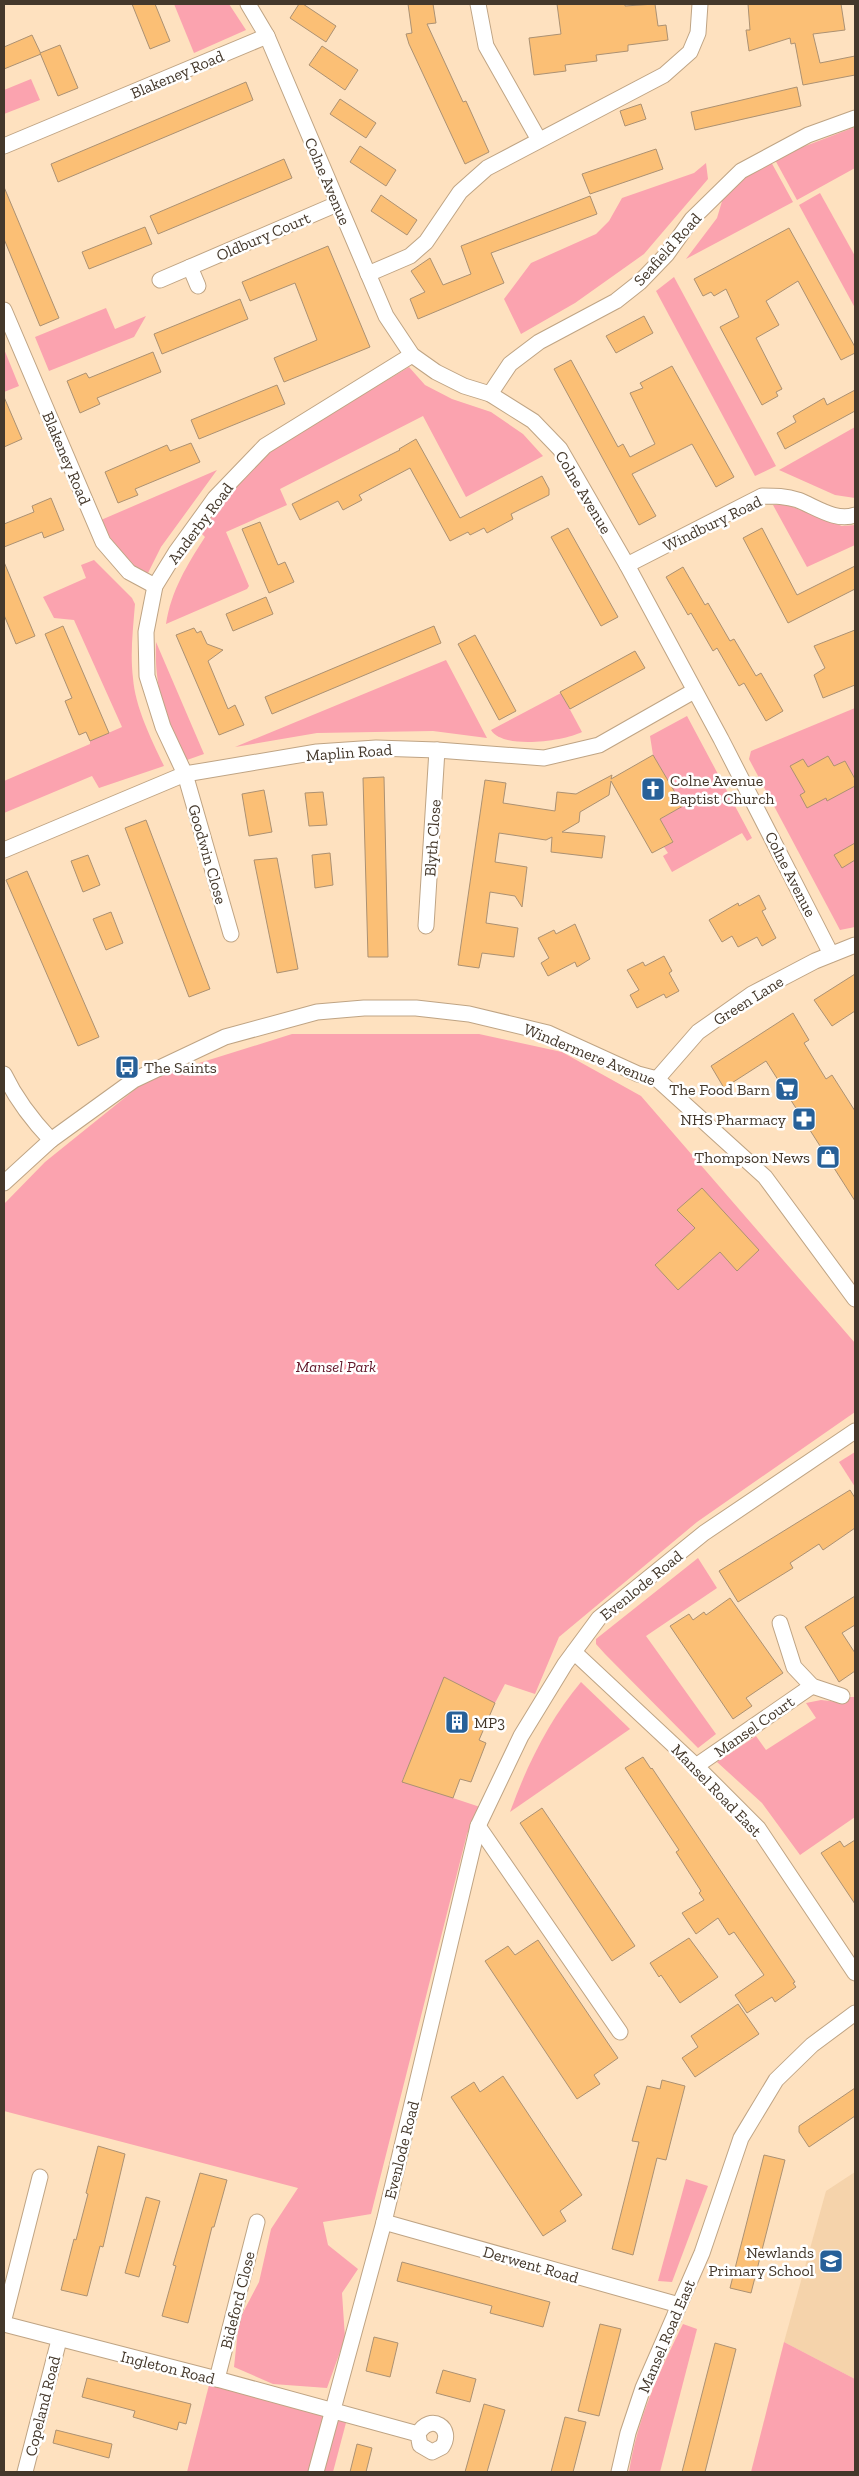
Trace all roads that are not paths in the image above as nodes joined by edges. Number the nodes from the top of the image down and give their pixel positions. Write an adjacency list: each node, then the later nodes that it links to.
1 (248, 4): 4 (street, Colne Avenue)
2 (478, 4): 6 (street)
3 (700, 4): 6 (street)
4 (267, 36): 7 (street, Blakeney Road); 8 (street, Colne Avenue)
5 (855, 118): 15 (street, Seafield Road)
6 (539, 140): 10 (street)
7 (4, 146)
8 (337, 204): 9 (street, Oldbury Court); 10 (street, Colne Avenue)
9 (190, 268): 11 (street, Oldbury Court); 12 (street)
10 (368, 274): 14 (street, Colne Avenue)
11 (160, 280)
12 (198, 286)
13 (4, 310): 18 (street, Blakeney Road)
14 (412, 355): 15 (street, Colne Avenue); 18 (street, Anderby Road)
15 (490, 394): 17 (street, Colne Avenue)
16 (855, 515): 17 (street, Windbury Road)
17 (627, 565): 19 (street, Colne Avenue)
18 (155, 586): 21 (street, Anderby Road)
19 (694, 691): 20 (street, Maplin Road); 26 (street, Colne Avenue)
20 (437, 750): 21 (street, Maplin Road); 23 (street, Blyth Close)
21 (185, 774): 22 (street, Maplin Road); 24 (street, Goodwin Close)
22 (4, 850)
23 (426, 926)
24 (232, 934)
25 (855, 945): 26 (street, Green Lane)
26 (831, 954): 28 (street, Green Lane)
27 (4, 1074): 29 (street)
28 (657, 1078): 29 (street, Windermere Avenue); 31 (street, Windermere Avenue)
29 (51, 1140): 30 (street, Windermere Avenue)
30 (4, 1183)
31 (855, 1299)
32 (855, 1432): 34 (street, Evenlode Road)
33 (780, 1623): 35 (street)
34 (574, 1652): 37 (street, Mansel Road East); 38 (street, Evenlode Road)
35 (812, 1686): 36 (street); 37 (street, Mansel Court)
36 (842, 1696)
37 (696, 1766): 39 (street, Mansel Road East)
38 (478, 1826): 41 (street); 44 (street, Evenlode Road)
39 (855, 1973)
40 (855, 2013): 45 (street, Mansel Road East)
41 (620, 2032)
42 (40, 2176): 46 (street)
43 (257, 2222): 49 (street, Bideford Close)
44 (384, 2222): 45 (street, Derwent Road); 50 (street, Evenlode Road)
45 (679, 2305): 54 (street, Mansel Road East)
46 (4, 2319)
47 (4, 2324): 48 (street, Ingleton Road)
48 (59, 2340): 49 (street, Ingleton Road); 52 (street, Copeland Road)
49 (217, 2379): 50 (street, Ingleton Road)
50 (333, 2410): 51 (street, Ingleton Road); 53 (street, Evenlode Road)
51 (418, 2434)
52 (25, 2472)
53 (316, 2472)
54 (619, 2472)

